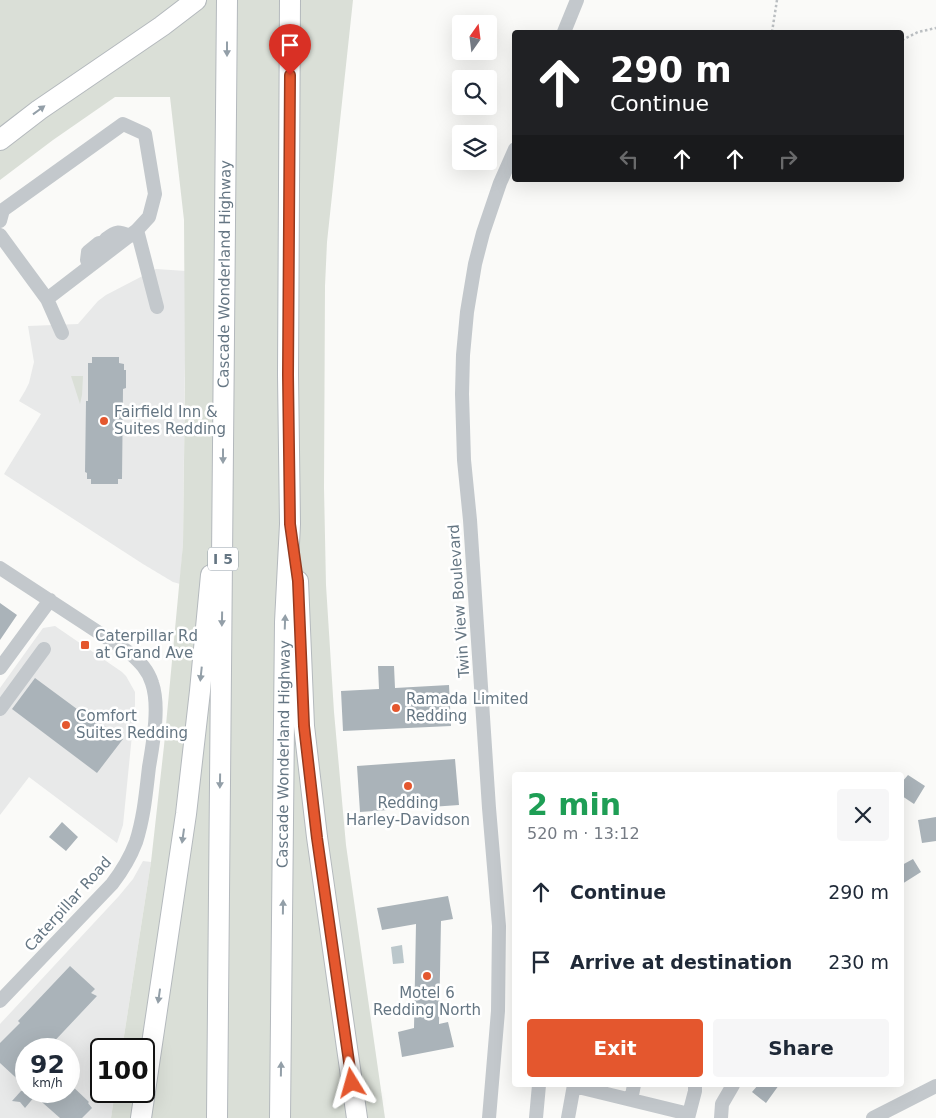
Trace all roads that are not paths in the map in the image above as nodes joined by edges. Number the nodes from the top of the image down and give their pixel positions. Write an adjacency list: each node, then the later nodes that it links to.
1 (227, 0): 15 (highway, Cascade Wonderland Highway / I 5, one-way to 15)
2 (290, 0): 16 (highway, Cascade Wonderland Highway)
3 (577, 0): 5 (street)
4 (191, 4): 6 (highway, one-way to 4)
5 (565, 30)
6 (0, 140)
7 (512, 156): 31 (street, Twin View Boulevard)
8 (0, 221): 9 (street)
9 (133, 233): 11 (street); 11 (street); 13 (street)
10 (0, 235): 12 (street)
11 (90, 266): 12 (street)
12 (47, 299): 14 (street)
13 (157, 307)
14 (62, 333)
15 (223, 504): 33 (highway, one-way to 33); 34 (highway, Cascade Wonderland Highway / I 5, one-way to 34)
16 (290, 524): 35 (highway, Cascade Wonderland Highway, one-way to 16); 36 (highway)
17 (0, 568): 18 (street, Caterpillar Road)
18 (50, 600): 20 (street); 22 (street, Caterpillar Road)
19 (44, 649): 21 (street)
20 (0, 668)
21 (0, 709)
22 (0, 1001)
23 (936, 1086): 41 (street)
24 (539, 1087): 38 (street)
25 (574, 1087): 39 (street)
26 (578, 1087): 30 (street)
27 (634, 1087): 30 (street)
28 (695, 1087): 32 (street)
29 (732, 1087): 40 (street)
30 (631, 1100): 32 (street)
31 (490, 1112): 37 (street)
32 (689, 1116)
33 (141, 1118)
34 (217, 1118)
35 (280, 1118)
36 (358, 1118)
37 (484, 1118)
38 (536, 1118)
39 (568, 1118)
40 (721, 1118)
41 (873, 1118)

